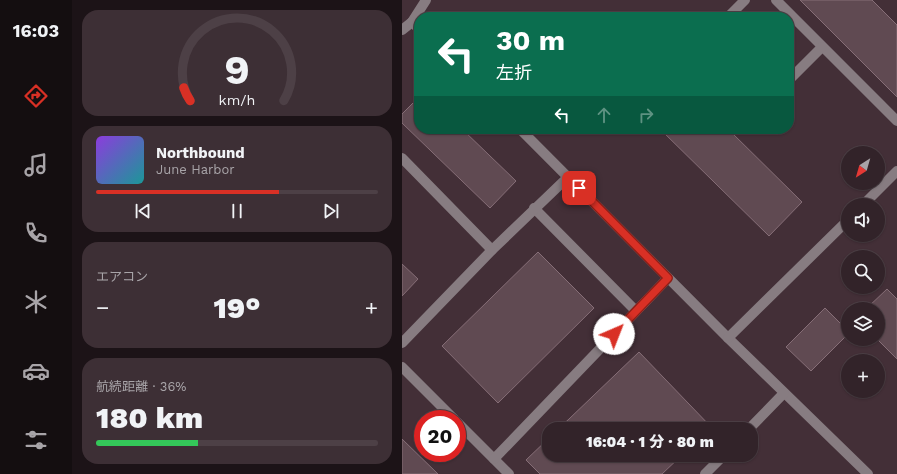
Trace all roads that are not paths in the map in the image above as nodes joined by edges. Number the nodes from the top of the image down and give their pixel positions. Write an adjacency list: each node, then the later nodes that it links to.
1 (426, 0): 4 (lane)
2 (744, 0): 5 (lane)
3 (776, 0): 6 (lane)
4 (421, 12)
5 (733, 12)
6 (788, 12)
7 (794, 18): 10 (lane)
8 (414, 25): 9 (lane)
9 (402, 30)
10 (822, 46): 11 (lane); 12 (lane)
11 (794, 75)
12 (897, 121)
13 (525, 134): 16 (lane)
14 (402, 158): 20 (lane)
15 (897, 171): 17 (lane)
16 (568, 176): 18 (lane); 21 (lane)
17 (870, 198)
18 (534, 208): 20 (lane); 22 (lane)
19 (841, 227): 23 (lane)
20 (492, 250): 24 (lane)
21 (668, 278): 22 (lane); 23 (lane)
22 (636, 311): 30 (lane)
23 (728, 338): 26 (lane)
24 (402, 343)
25 (402, 367): 27 (lane)
26 (784, 393): 28 (lane); 34 (lane)
27 (445, 410)
28 (756, 422)
29 (466, 431): 30 (lane)
30 (494, 459): 32 (lane)
31 (717, 462): 33 (lane)
32 (509, 474)
33 (705, 474)
34 (868, 474)

